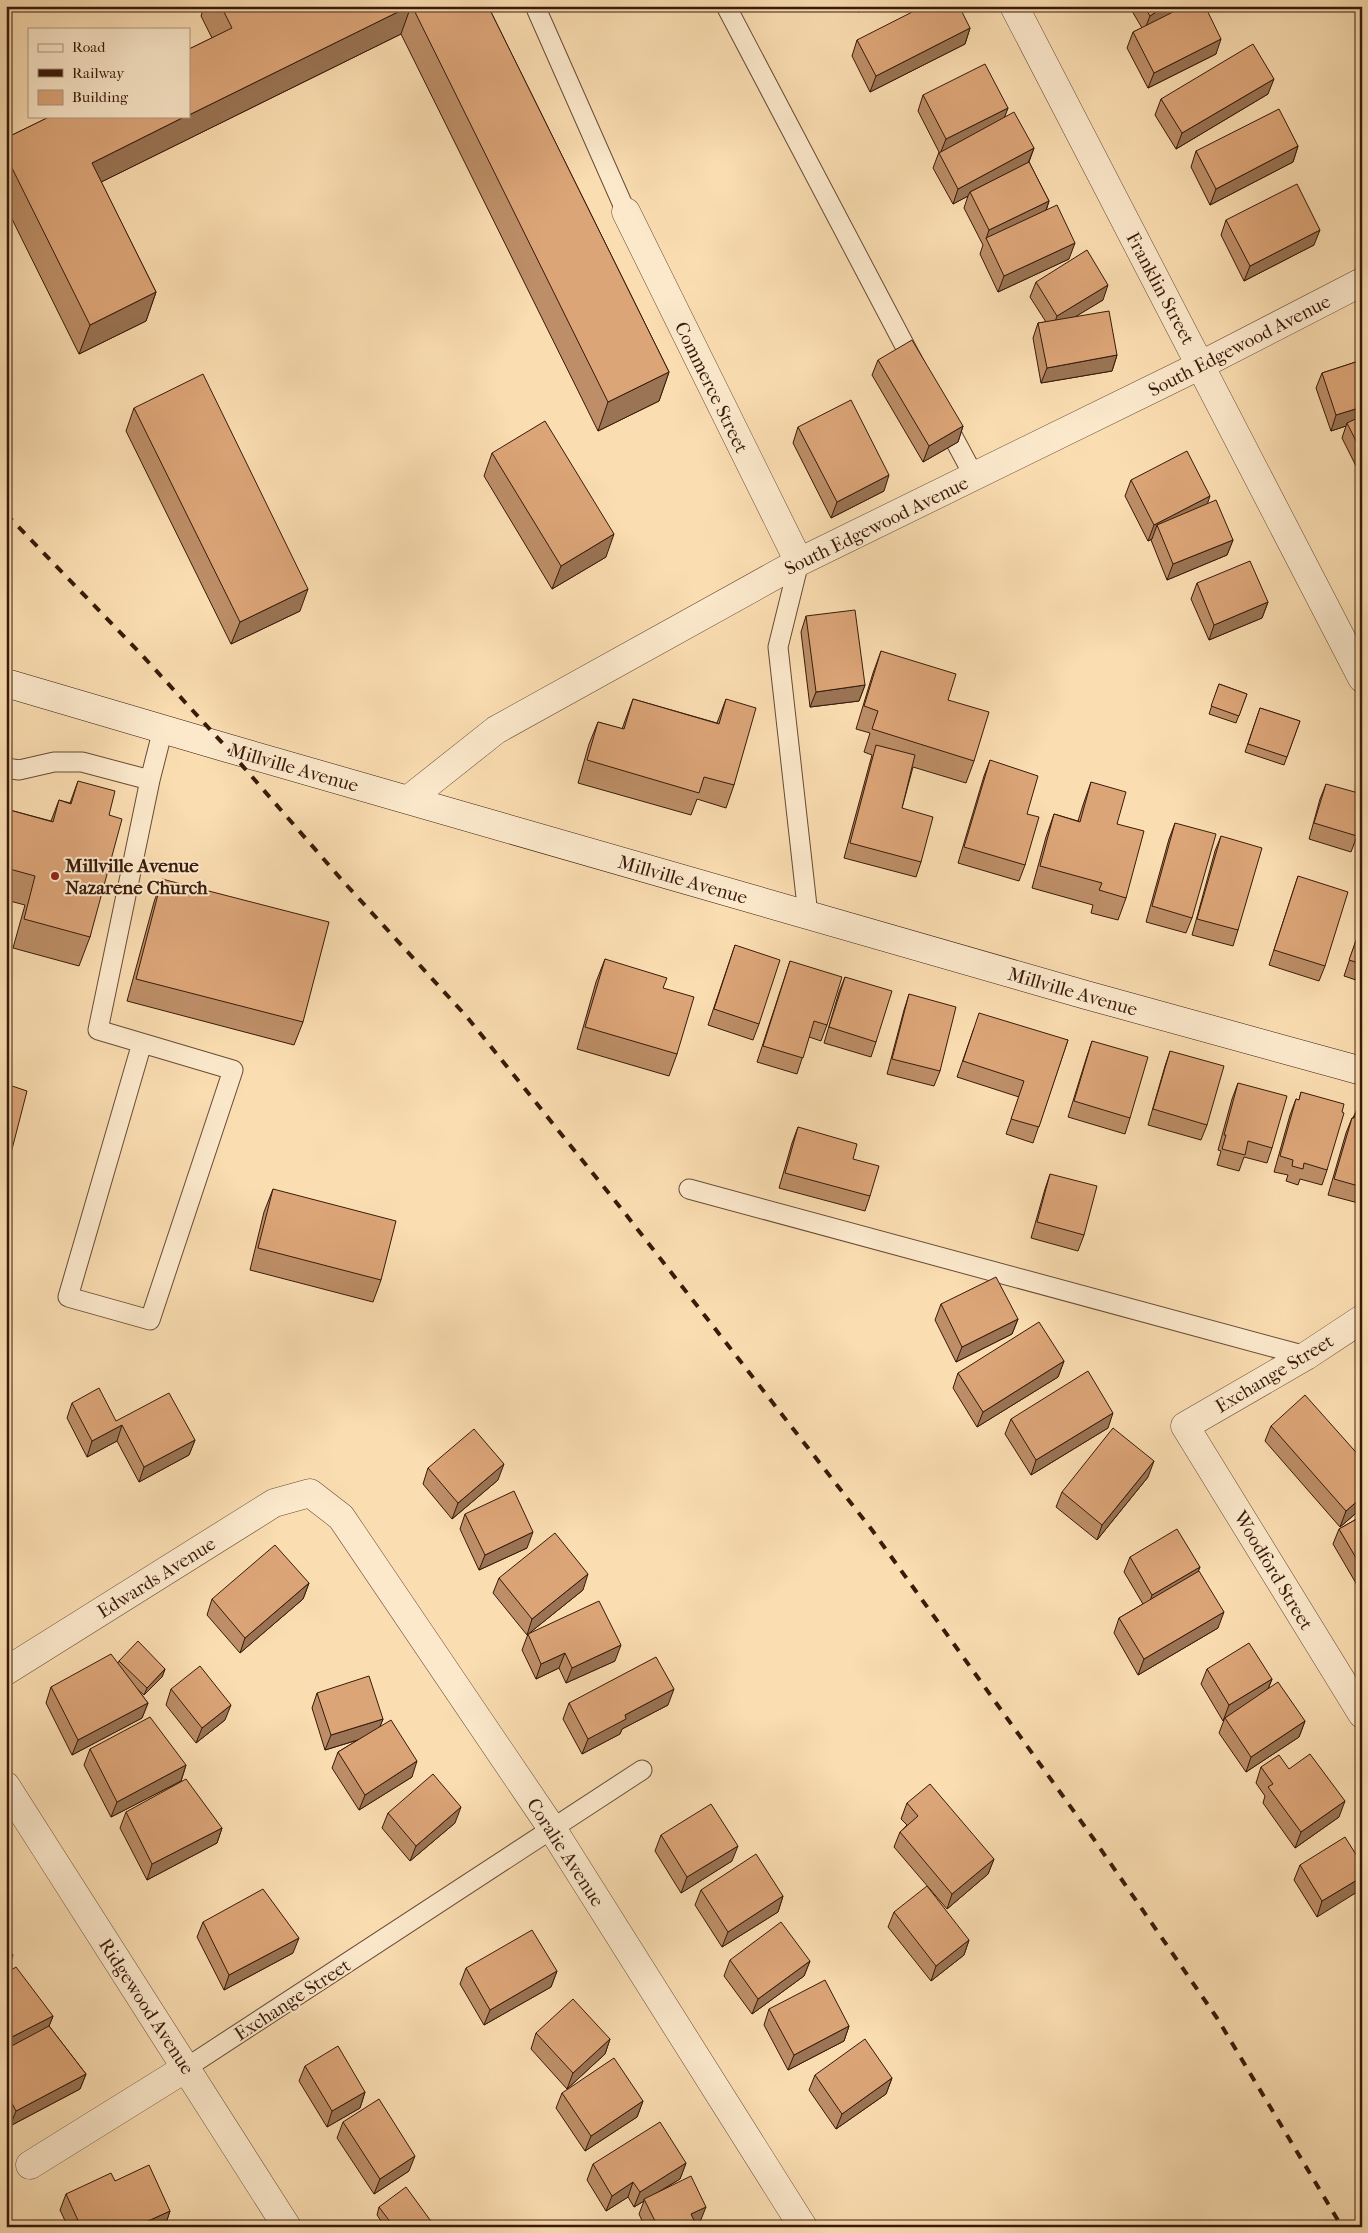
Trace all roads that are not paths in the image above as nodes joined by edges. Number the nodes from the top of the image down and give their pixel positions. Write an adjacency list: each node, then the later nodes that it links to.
1 (536, 6): 4 (lane)
2 (726, 6): 7 (lane)
3 (1014, 6): 6 (street, Franklin Street)
4 (626, 212): 10 (street, Commerce Street)
5 (1362, 282): 6 (street, South Edgewood Avenue)
6 (1201, 365): 9 (street, South Edgewood Avenue); 11 (street, Franklin Street)
7 (926, 386)
8 (936, 403): 9 (lane)
9 (974, 476): 10 (street, South Edgewood Avenue)
10 (799, 562): 16 (street, South Edgewood Avenue); 17 (lane)
11 (1362, 678)
12 (6, 683): 13 (street, Millville Avenue)
13 (163, 729): 15 (lane); 16 (street, Millville Avenue)
14 (6, 768): 15 (lane)
15 (150, 780): 18 (lane)
16 (408, 799): 17 (street, Millville Avenue)
17 (808, 915): 19 (street, Millville Avenue)
18 (142, 1043): 18 (lane)
19 (1362, 1071)
20 (688, 1189): 22 (lane)
21 (1362, 1319): 22 (street, Exchange Street)
22 (1306, 1356): 23 (street, Exchange Street)
23 (1185, 1426): 26 (street, Woodford Street)
24 (310, 1493): 25 (street, Edwards Avenue); 29 (street, Coralie Avenue)
25 (6, 1671)
26 (1362, 1714)
27 (642, 1770): 29 (lane, Exchange Street)
28 (6, 1786): 30 (street, Ridgewood Avenue)
29 (553, 1830): 30 (lane, Exchange Street); 33 (street, Coralie Avenue)
30 (186, 2068): 31 (street, Exchange Street); 32 (street, Ridgewood Avenue)
31 (30, 2164)
32 (287, 2227)
33 (803, 2227)

